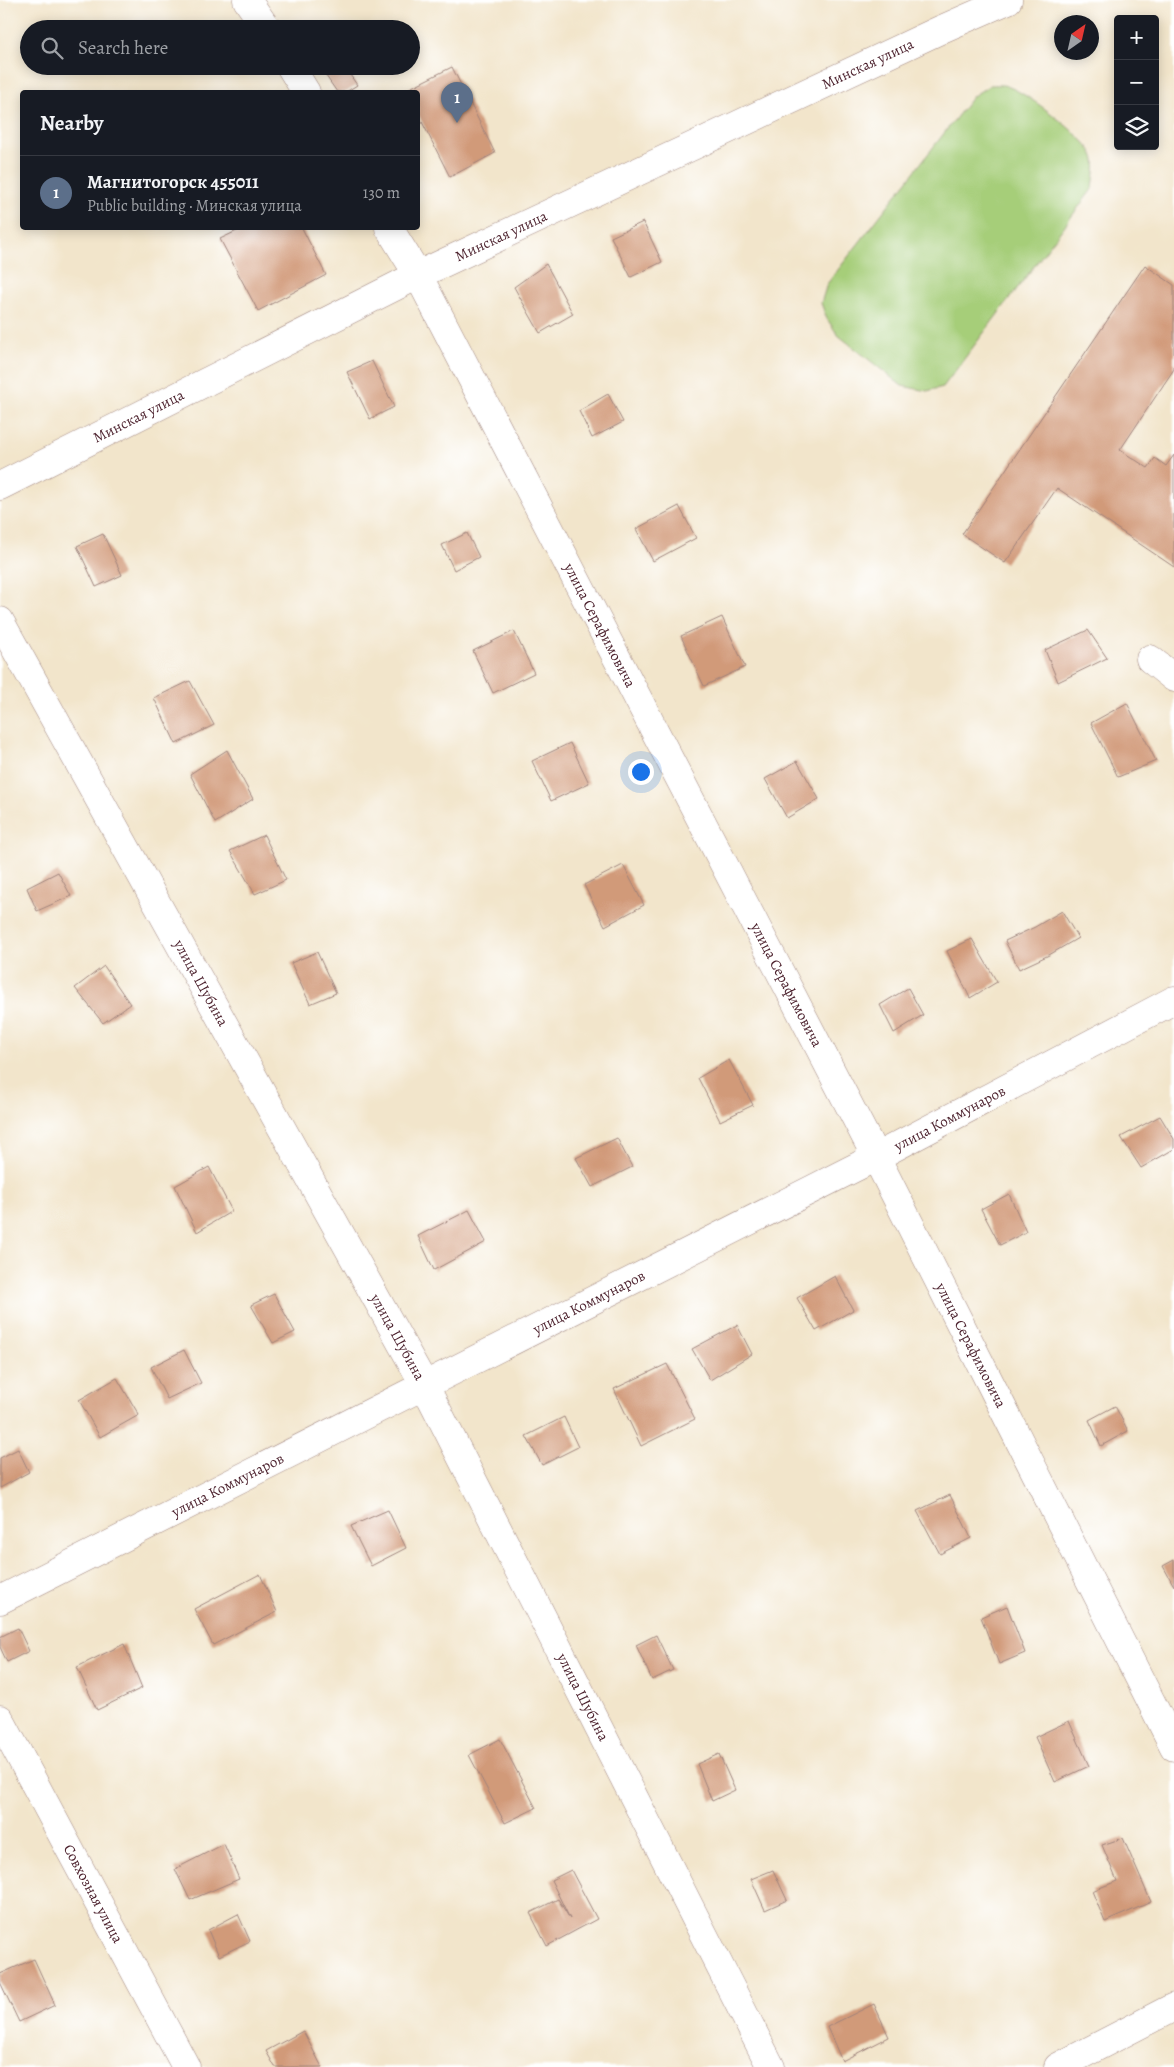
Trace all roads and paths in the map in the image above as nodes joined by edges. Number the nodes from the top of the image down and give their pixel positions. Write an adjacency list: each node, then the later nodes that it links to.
1 (247, 0): 3 (street)
2 (1008, 0): 7 (street, Минская улица)
3 (261, 20)
4 (296, 75): 5 (street)
5 (305, 90)
6 (389, 230): 7 (street, улица Серафимовича)
7 (418, 275): 8 (street, Минская улица); 13 (street, улица Серафимовича)
8 (0, 486)
9 (0, 620): 14 (street, улица Шубина)
10 (1150, 659): 11 (street)
11 (1174, 678)
12 (1174, 1000): 13 (street, улица Коммунаров)
13 (876, 1157): 14 (street, улица Коммунаров); 17 (street, улица Серафимовича)
14 (425, 1386): 15 (street, улица Коммунаров); 20 (street, улица Шубина)
15 (0, 1600)
16 (0, 1719): 19 (street, Совхозная улица)
17 (1174, 1747)
18 (1174, 2007): 21 (street)
19 (186, 2067)
20 (771, 2067)
21 (1058, 2067)

